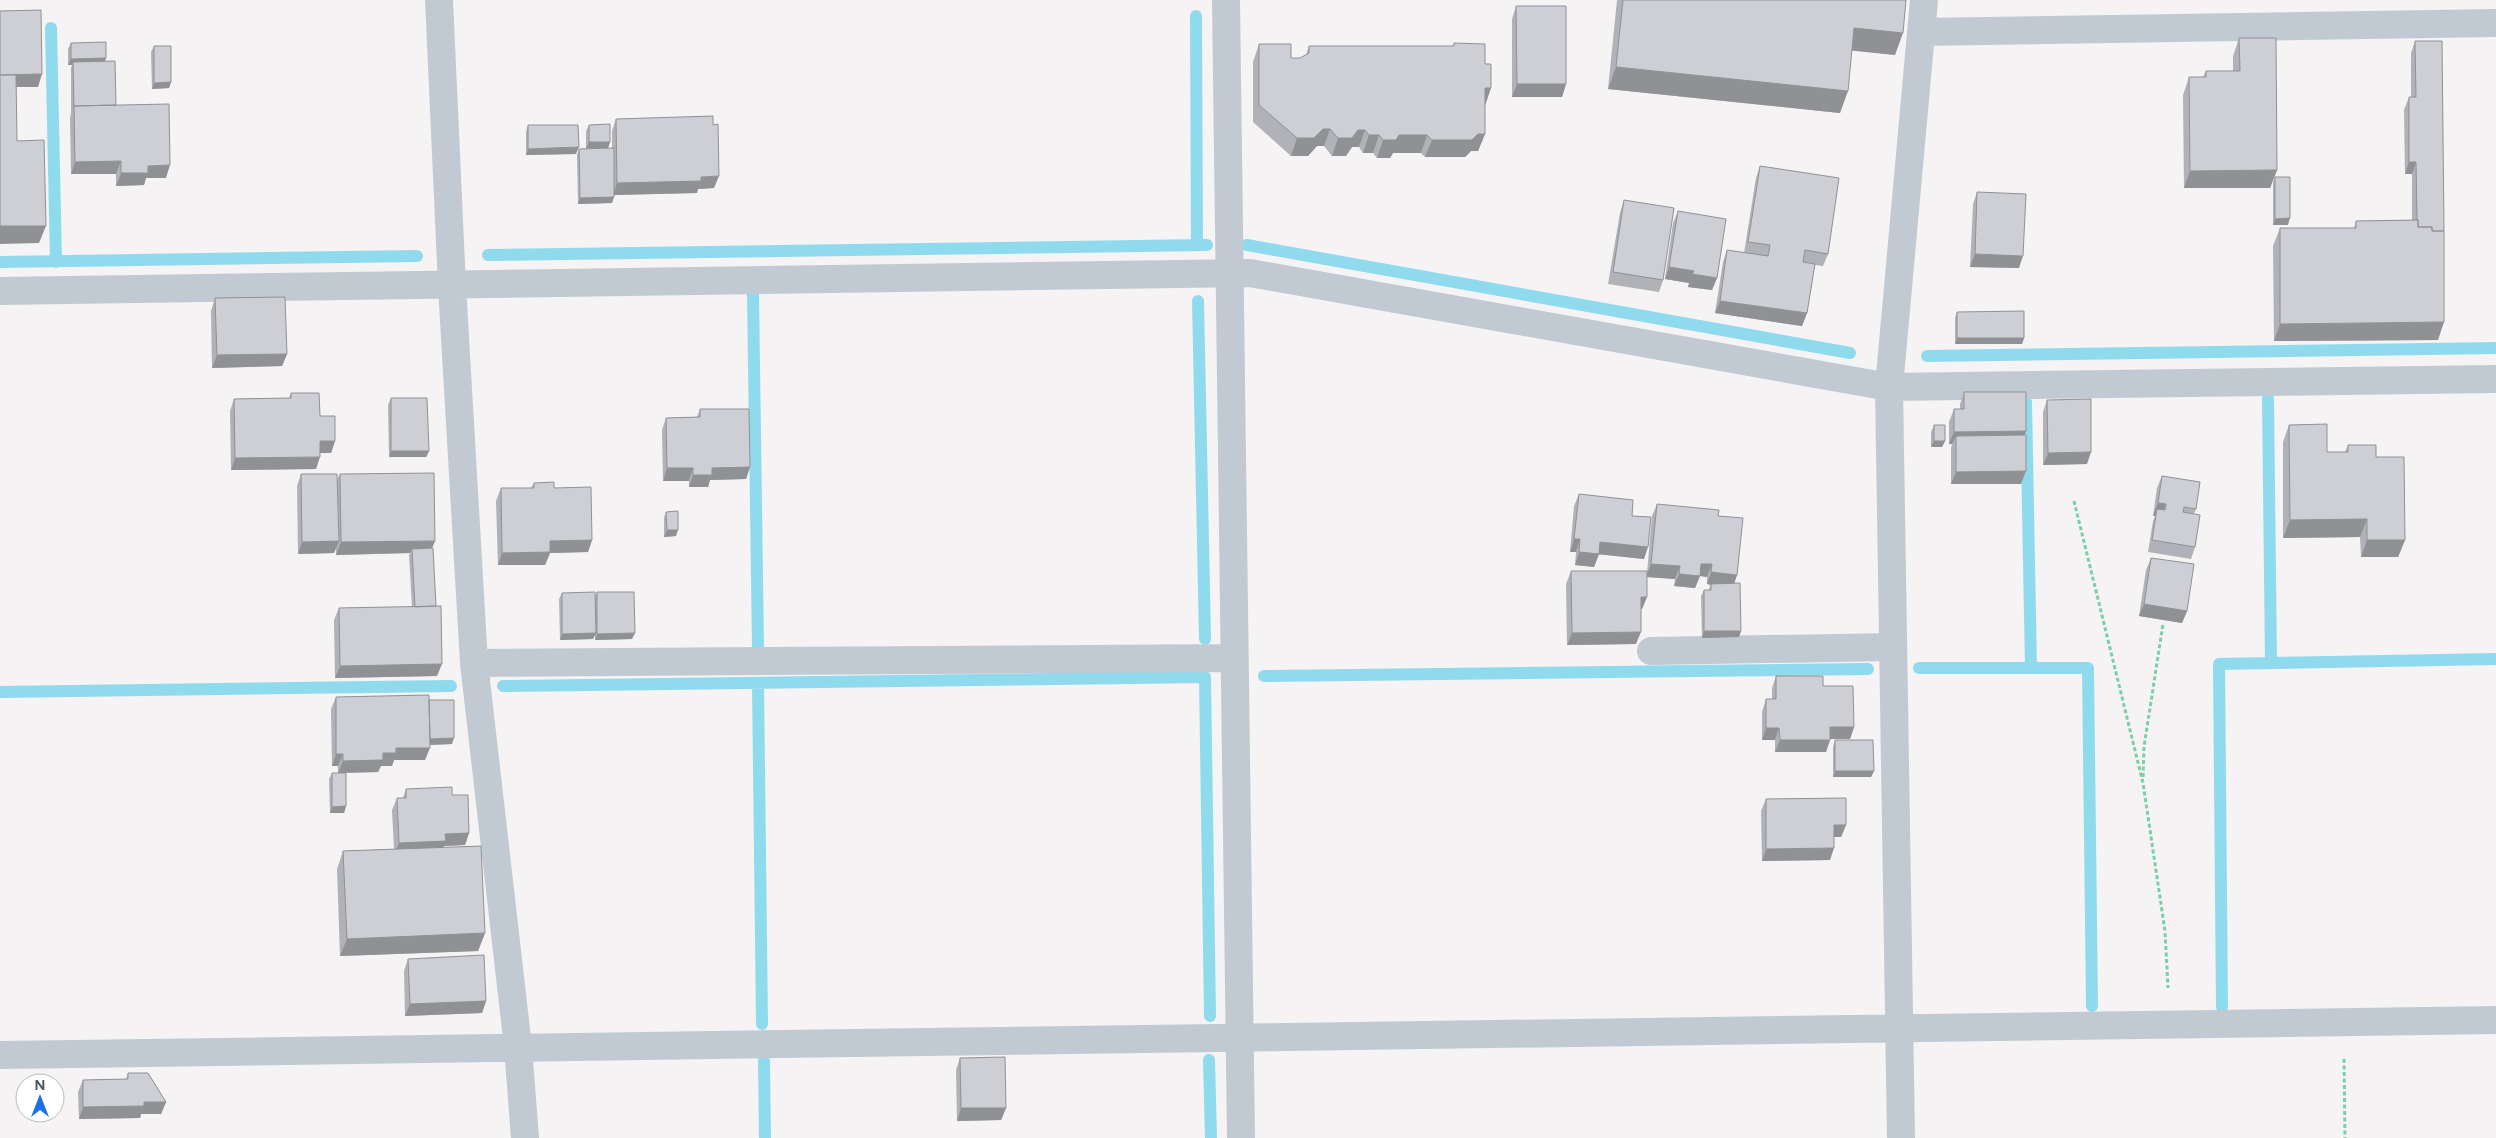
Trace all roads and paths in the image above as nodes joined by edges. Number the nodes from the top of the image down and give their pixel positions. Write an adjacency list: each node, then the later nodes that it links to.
1 (439, 0): 7 (street)
2 (1226, 0): 6 (street)
3 (1924, 0): 5 (street)
4 (2496, 23): 5 (street)
5 (1921, 32): 10 (street)
6 (1230, 274): 7 (street); 10 (street); 15 (street)
7 (452, 286): 8 (street); 16 (street)
8 (0, 291)
9 (2496, 379): 10 (street)
10 (1889, 387): 13 (street)
11 (2074, 501): 17 (path)
12 (2162, 624): 17 (path)
13 (1893, 647): 14 (street); 21 (street)
14 (1651, 651)
15 (1234, 658): 16 (street); 22 (street)
16 (474, 663): 23 (street)
17 (2143, 783): 20 (path)
18 (2496, 1020): 19 (street)
19 (2344, 1022): 20 (street); 28 (path)
20 (2170, 1024): 21 (street)
21 (1899, 1028): 22 (street); 27 (street)
22 (1240, 1040): 23 (street); 26 (street)
23 (518, 1047): 24 (street); 25 (street)
24 (0, 1055)
25 (525, 1138)
26 (1241, 1138)
27 (1901, 1138)
28 (2345, 1138)

